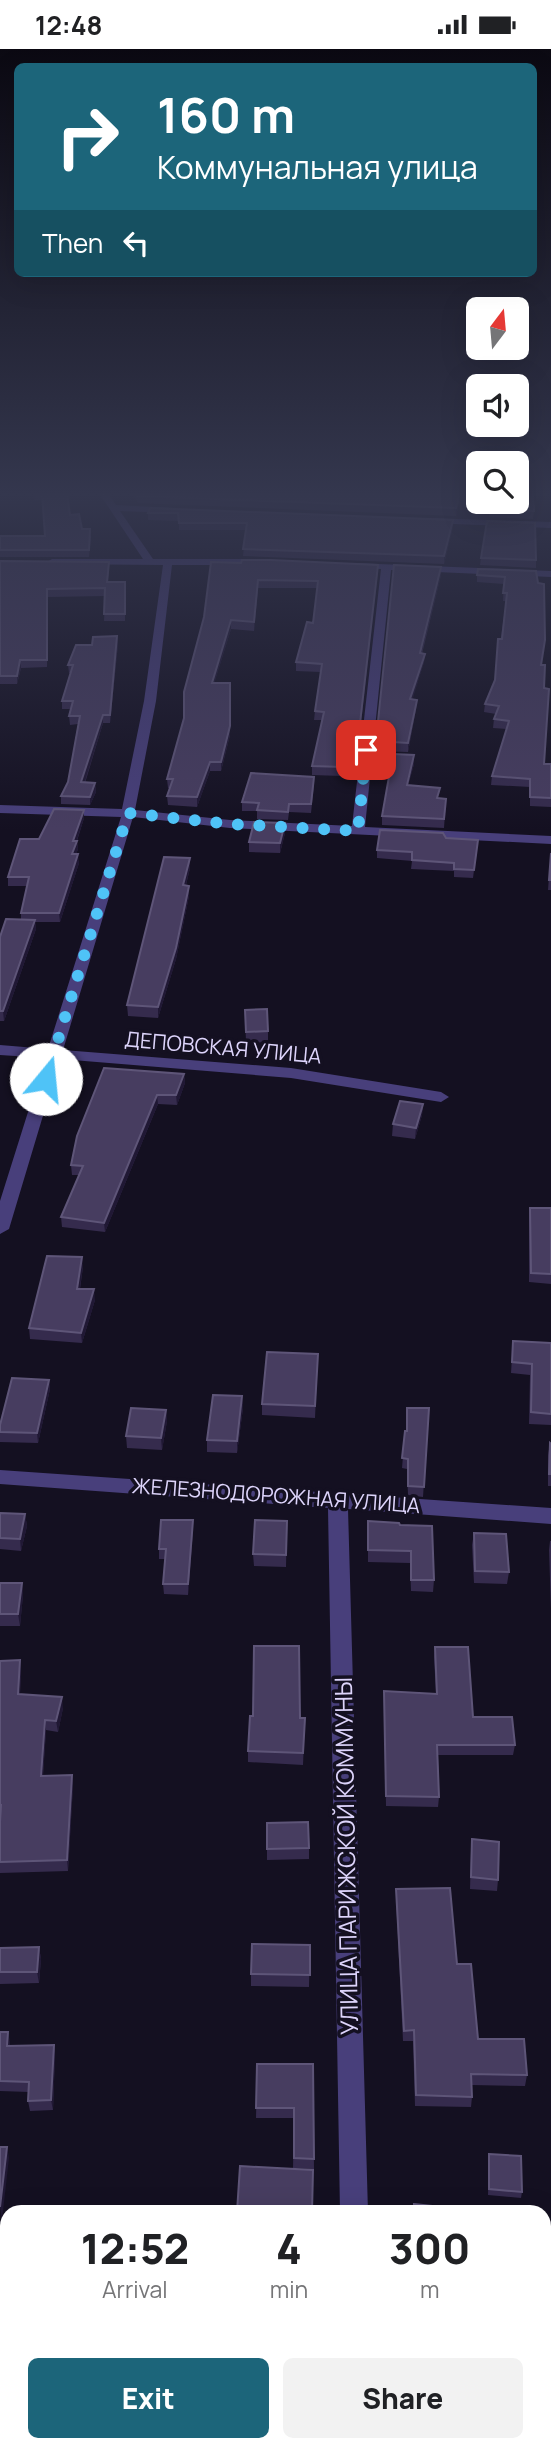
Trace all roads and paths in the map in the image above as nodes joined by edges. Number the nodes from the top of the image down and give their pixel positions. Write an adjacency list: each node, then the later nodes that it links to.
1 (162, 605): 4 (street)
2 (382, 605): 5 (street)
3 (0, 809): 4 (street)
4 (128, 813): 5 (street); 8 (street)
5 (358, 831): 6 (street)
6 (551, 840)
7 (0, 1050): 8 (street, ДЕПОВСКАЯ УЛИЦА)
8 (53, 1054): 9 (street, ДЕПОВСКАЯ УЛИЦА); 10 (street)
9 (441, 1097)
10 (0, 1230)
11 (0, 1477): 12 (street, ЖЕЛЕЗНОДОРОЖНАЯ УЛИЦА)
12 (338, 1501): 13 (street, ЖЕЛЕЗНОДОРОЖНАЯ УЛИЦА); 14 (street, УЛИЦА ПАРИЖСКОЙ КОММУНЫ)
13 (551, 1516)
14 (354, 2205)

